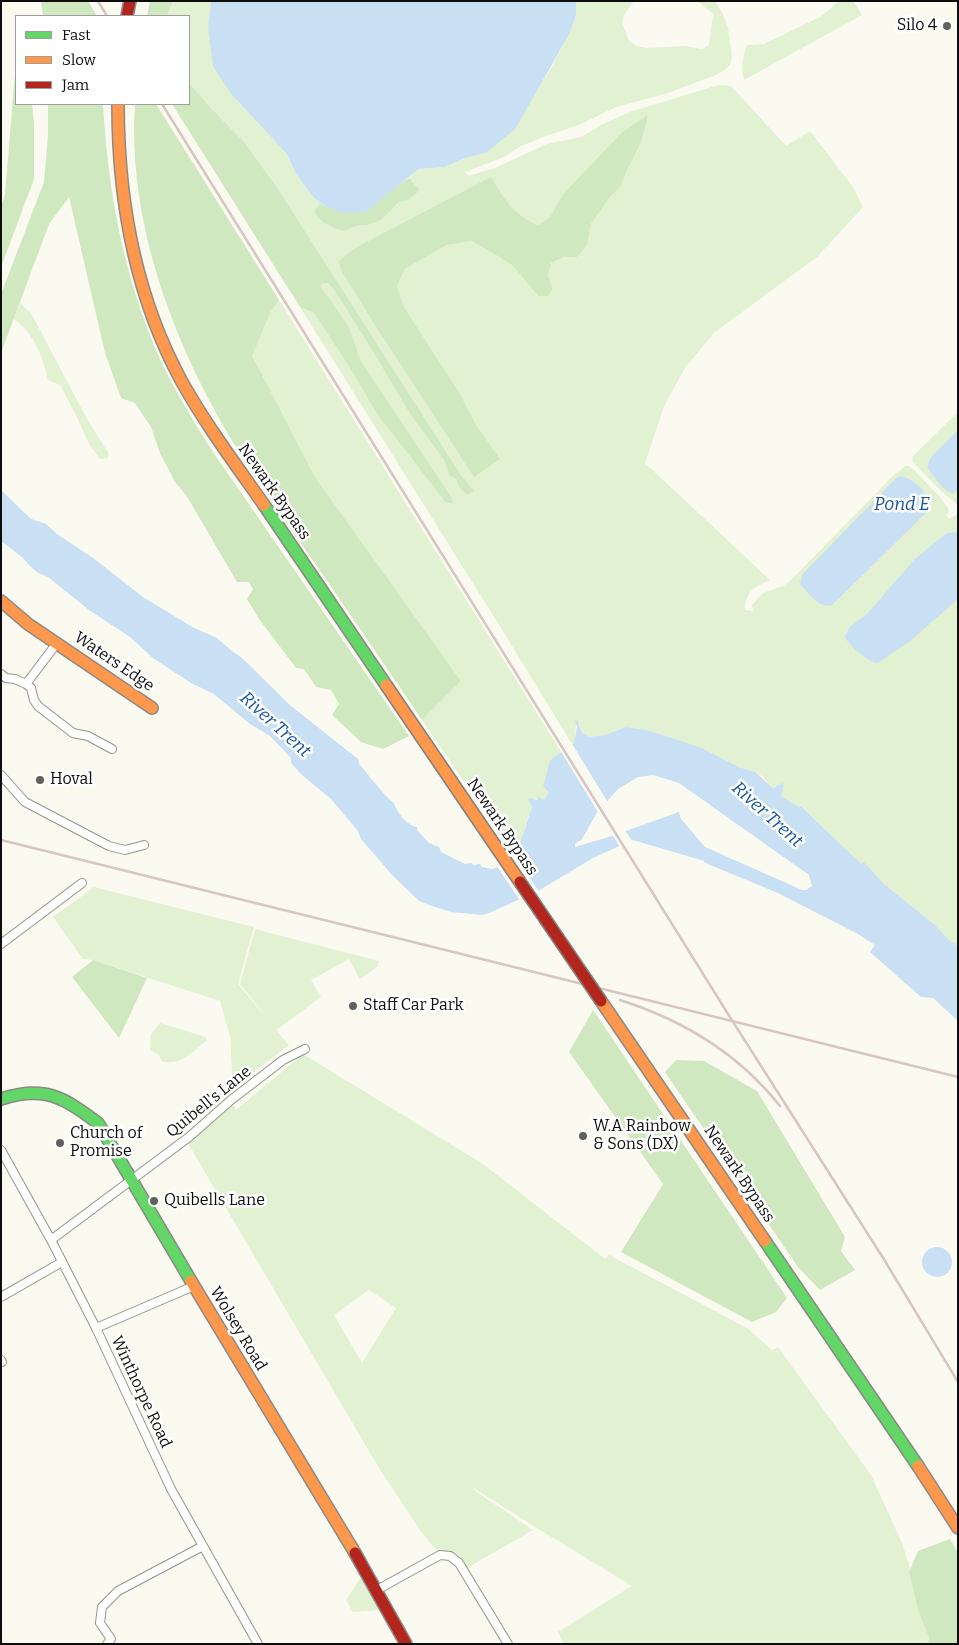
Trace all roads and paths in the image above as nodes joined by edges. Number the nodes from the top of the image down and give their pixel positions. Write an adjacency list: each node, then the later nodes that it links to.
1 (130, 1): 2 (main road)
2 (128, 15)
3 (118, 105): 23 (main road, Newark Bypass, bridge)
4 (1, 601): 5 (main road, Waters Edge)
5 (57, 643): 7 (street, Waters Edge); 8 (main road, Waters Edge)
6 (1, 674): 7 (street)
7 (26, 684): 9 (street)
8 (152, 708)
9 (112, 749)
10 (1, 775): 11 (street)
11 (144, 845)
12 (82, 884): 13 (street)
13 (1, 944)
14 (305, 1049): 17 (street, Quibell's Lane)
15 (1, 1099): 17 (main road, Wolsey Road)
16 (1, 1150): 18 (street, Winthorpe Road)
17 (132, 1179): 18 (street, Quibell's Lane); 20 (main road, Wolsey Road)
18 (51, 1240): 19 (street, Winthorpe Road)
19 (62, 1262): 21 (street); 22 (street, Winthorpe Road)
20 (194, 1286): 22 (street); 25 (main road, Wolsey Road)
21 (1, 1297)
22 (96, 1328): 24 (street, Winthorpe Road)
23 (958, 1528)
24 (203, 1546): 26 (street); 27 (street, Winthorpe Road)
25 (377, 1590): 28 (main road, Wolsey Road); 29 (street)
26 (107, 1644)
27 (258, 1644)
28 (406, 1644)
29 (508, 1644)

